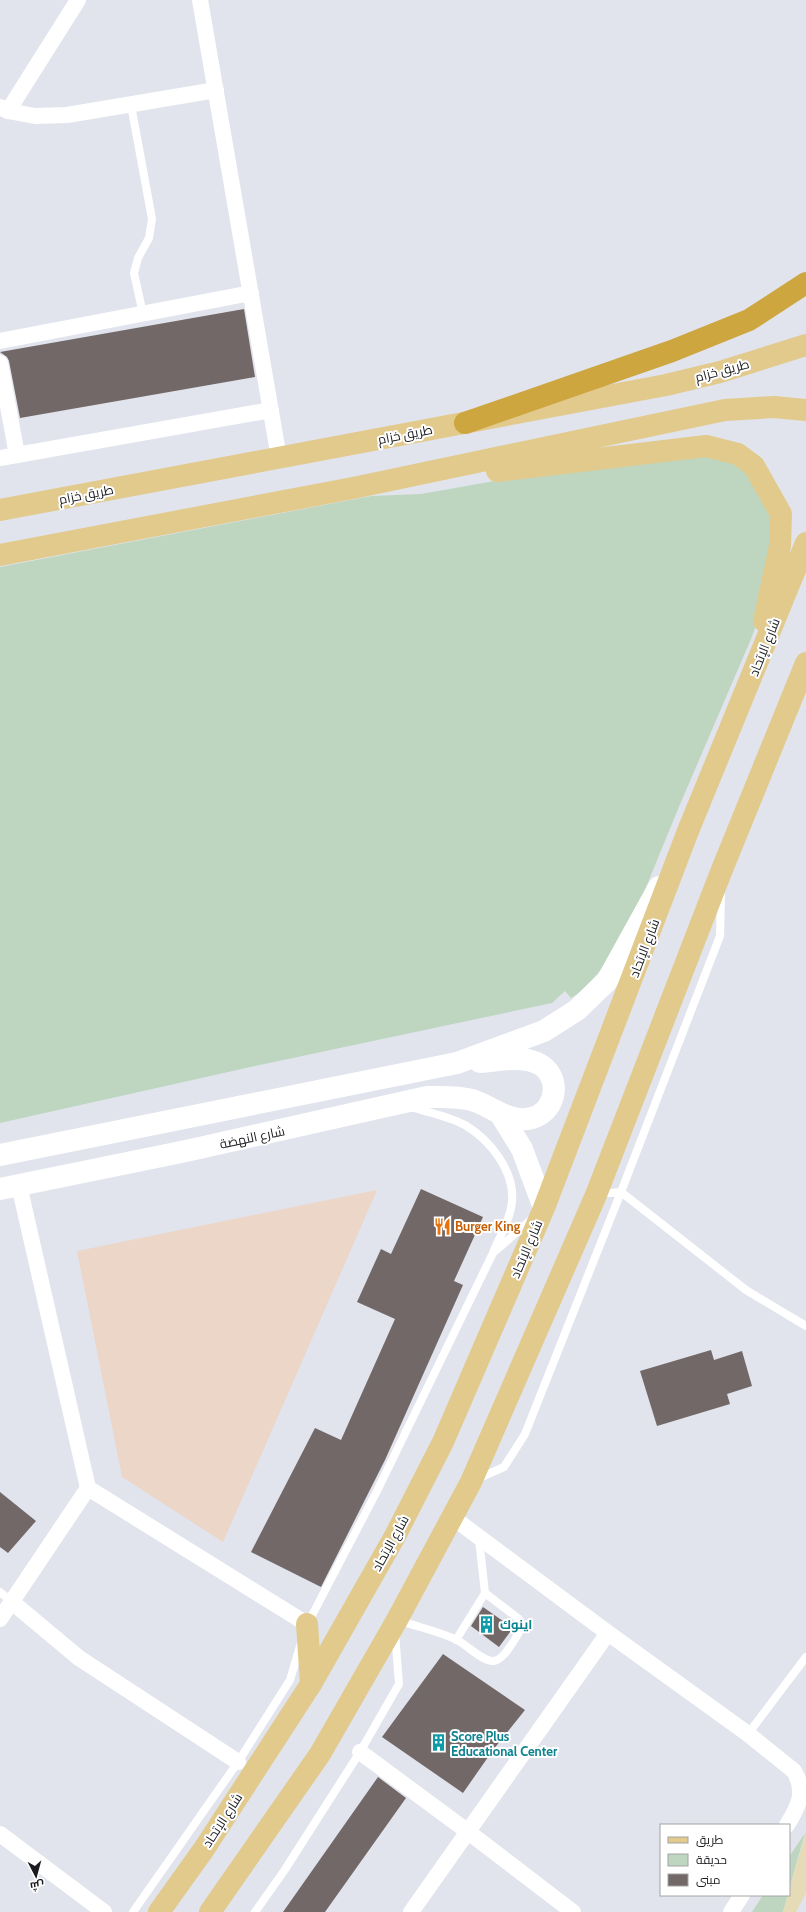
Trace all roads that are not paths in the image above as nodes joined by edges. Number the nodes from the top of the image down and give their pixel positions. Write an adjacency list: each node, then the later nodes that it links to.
1 (78, 0): 5 (street)
2 (200, 0): 3 (street)
3 (216, 90): 4 (street); 7 (street)
4 (131, 105): 5 (street); 8 (lane)
5 (4, 109)
6 (806, 283): 14 (highway)
7 (251, 293): 8 (street); 12 (street)
8 (143, 314): 9 (street)
9 (0, 340)
10 (806, 345): 14 (main road, طريق خزام)
11 (0, 363): 15 (street)
12 (271, 410): 15 (street); 17 (street)
13 (806, 410): 18 (main road)
14 (465, 423): 17 (main road, طريق خزام)
15 (17, 455): 16 (street)
16 (0, 458)
17 (279, 458): 19 (main road, طريق خزام)
18 (352, 488): 21 (main road); 23 (main road)
19 (0, 510)
20 (806, 543): 23 (main road, شارع الإتحاد)
21 (0, 555)
22 (806, 663): 25 (main road)
23 (753, 674): 24 (main road, شارع الإتحاد)
24 (688, 831): 26 (main road); 33 (main road, شارع الإتحاد)
25 (721, 872): 31 (lane); 32 (main road)
26 (457, 1063): 28 (main road); 29 (main road)
27 (399, 1105): 28 (main road, شارع النهضة); 30 (main road, شارع النهضة); 34 (lane)
28 (501, 1115): 33 (main road)
29 (0, 1155)
30 (10, 1187): 37 (street)
31 (621, 1192): 32 (lane); 35 (lane); 36 (lane)
32 (596, 1195): 36 (main road)
33 (544, 1208): 34 (lane); 49 (main road, شارع الإتحاد)
34 (493, 1253): 45 (lane)
35 (806, 1326)
36 (471, 1482): 38 (main road)
37 (88, 1488): 42 (street); 45 (street)
38 (452, 1517): 39 (street); 44 (main road)
39 (479, 1537): 41 (lane); 46 (street)
40 (0, 1592): 42 (lane)
41 (485, 1593): 47 (lane); 47 (lane)
42 (12, 1602): 43 (street); 52 (street)
43 (0, 1619)
44 (396, 1622): 47 (lane); 51 (lane); 60 (main road)
45 (307, 1624): 49 (main road); 52 (lane)
46 (608, 1633): 50 (street); 54 (street)
47 (456, 1640)
48 (806, 1657): 50 (lane)
49 (310, 1684): 59 (main road, شارع الإتحاد)
50 (748, 1734): 53 (street)
51 (360, 1752): 54 (street); 61 (lane)
52 (238, 1762): 58 (lane)
53 (788, 1824)
54 (467, 1831): 62 (street); 63 (street)
55 (0, 1834): 57 (street)
56 (741, 1896): 64 (street)
57 (104, 1912)
58 (133, 1912)
59 (159, 1912)
60 (210, 1912)
61 (255, 1912)
62 (411, 1912)
63 (573, 1912)
64 (731, 1912)

